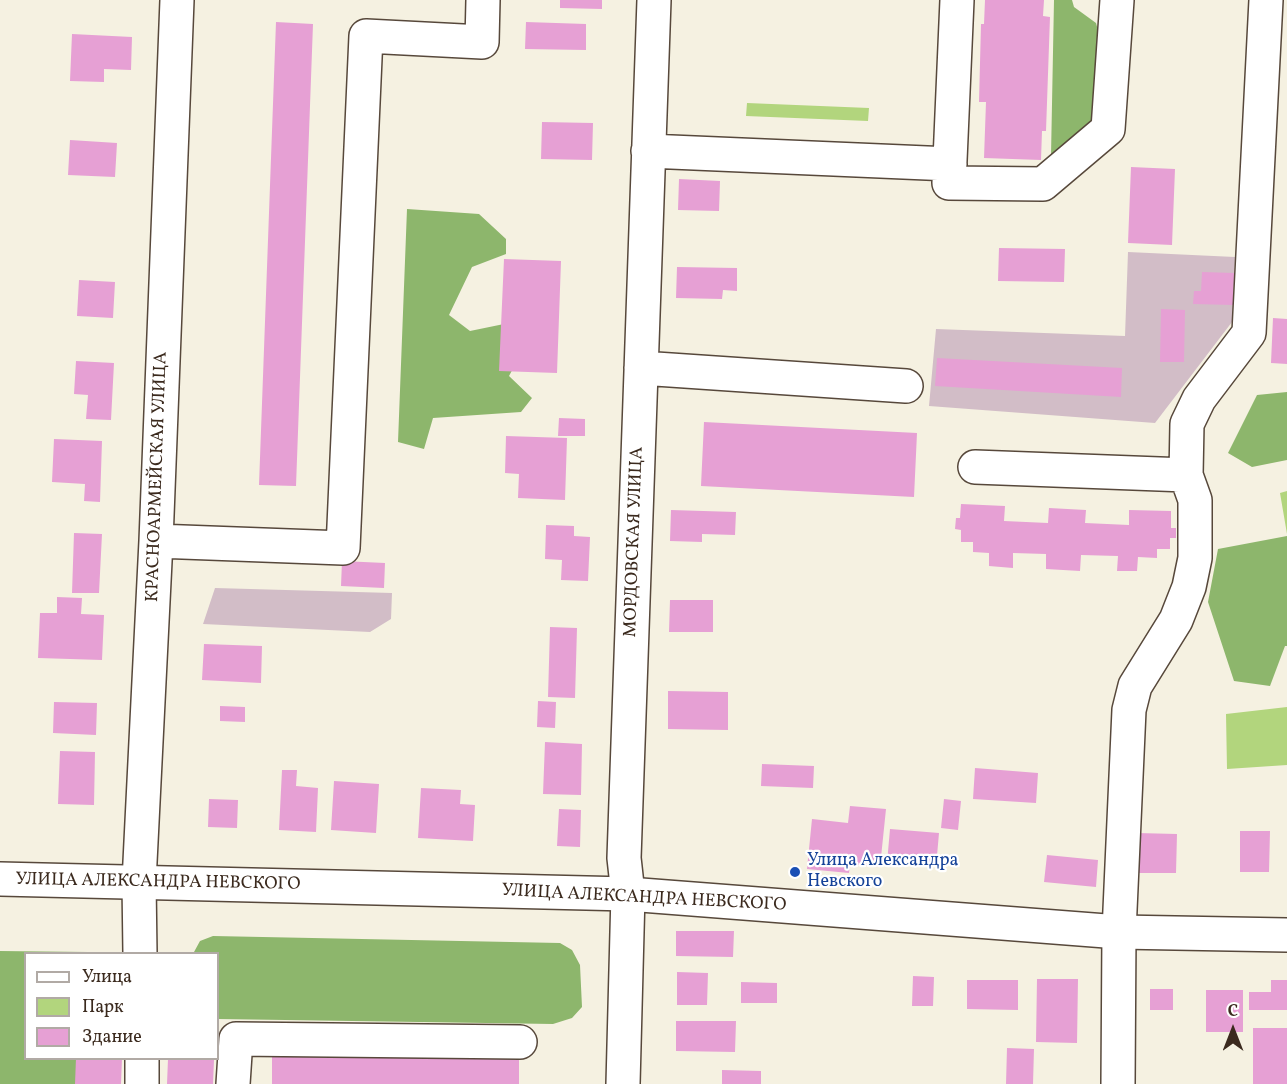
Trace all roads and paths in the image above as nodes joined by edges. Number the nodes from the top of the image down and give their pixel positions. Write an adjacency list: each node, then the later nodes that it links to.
1 (177, 0): 13 (street, КРАСНОАРМЕЙСКАЯ УЛИЦА)
2 (483, 0): 13 (street)
3 (654, 0): 7 (street, МОРДОВСКАЯ УЛИЦА)
4 (957, 0): 8 (street)
5 (1117, 0): 8 (street)
6 (1266, 0): 12 (street)
7 (648, 151): 8 (street); 9 (street, МОРДОВСКАЯ УЛИЦА)
8 (950, 164)
9 (641, 368): 10 (street); 16 (street, МОРДОВСКАЯ УЛИЦА)
10 (906, 386)
11 (975, 467): 12 (street)
12 (1186, 475): 17 (street)
13 (156, 541): 15 (street, КРАСНОАРМЕЙСКАЯ УЛИЦА)
14 (0, 879): 15 (street, УЛИЦА АЛЕКСАНДРА НЕВСКОГО)
15 (139, 882): 16 (street, УЛИЦА АЛЕКСАНДРА НЕВСКОГО); 19 (street, КРАСНОАРМЕЙСКАЯ УЛИЦА)
16 (628, 894): 17 (street, УЛИЦА АЛЕКСАНДРА НЕВСКОГО); 24 (street, МОРДОВСКАЯ УЛИЦА)
17 (1119, 932): 18 (street, УЛИЦА АЛЕКСАНДРА НЕВСКОГО); 25 (street)
18 (1287, 935)
19 (140, 952)
20 (520, 1042): 23 (street)
21 (142, 1060): 22 (street)
22 (142, 1084)
23 (233, 1084)
24 (623, 1084)
25 (1118, 1084)

